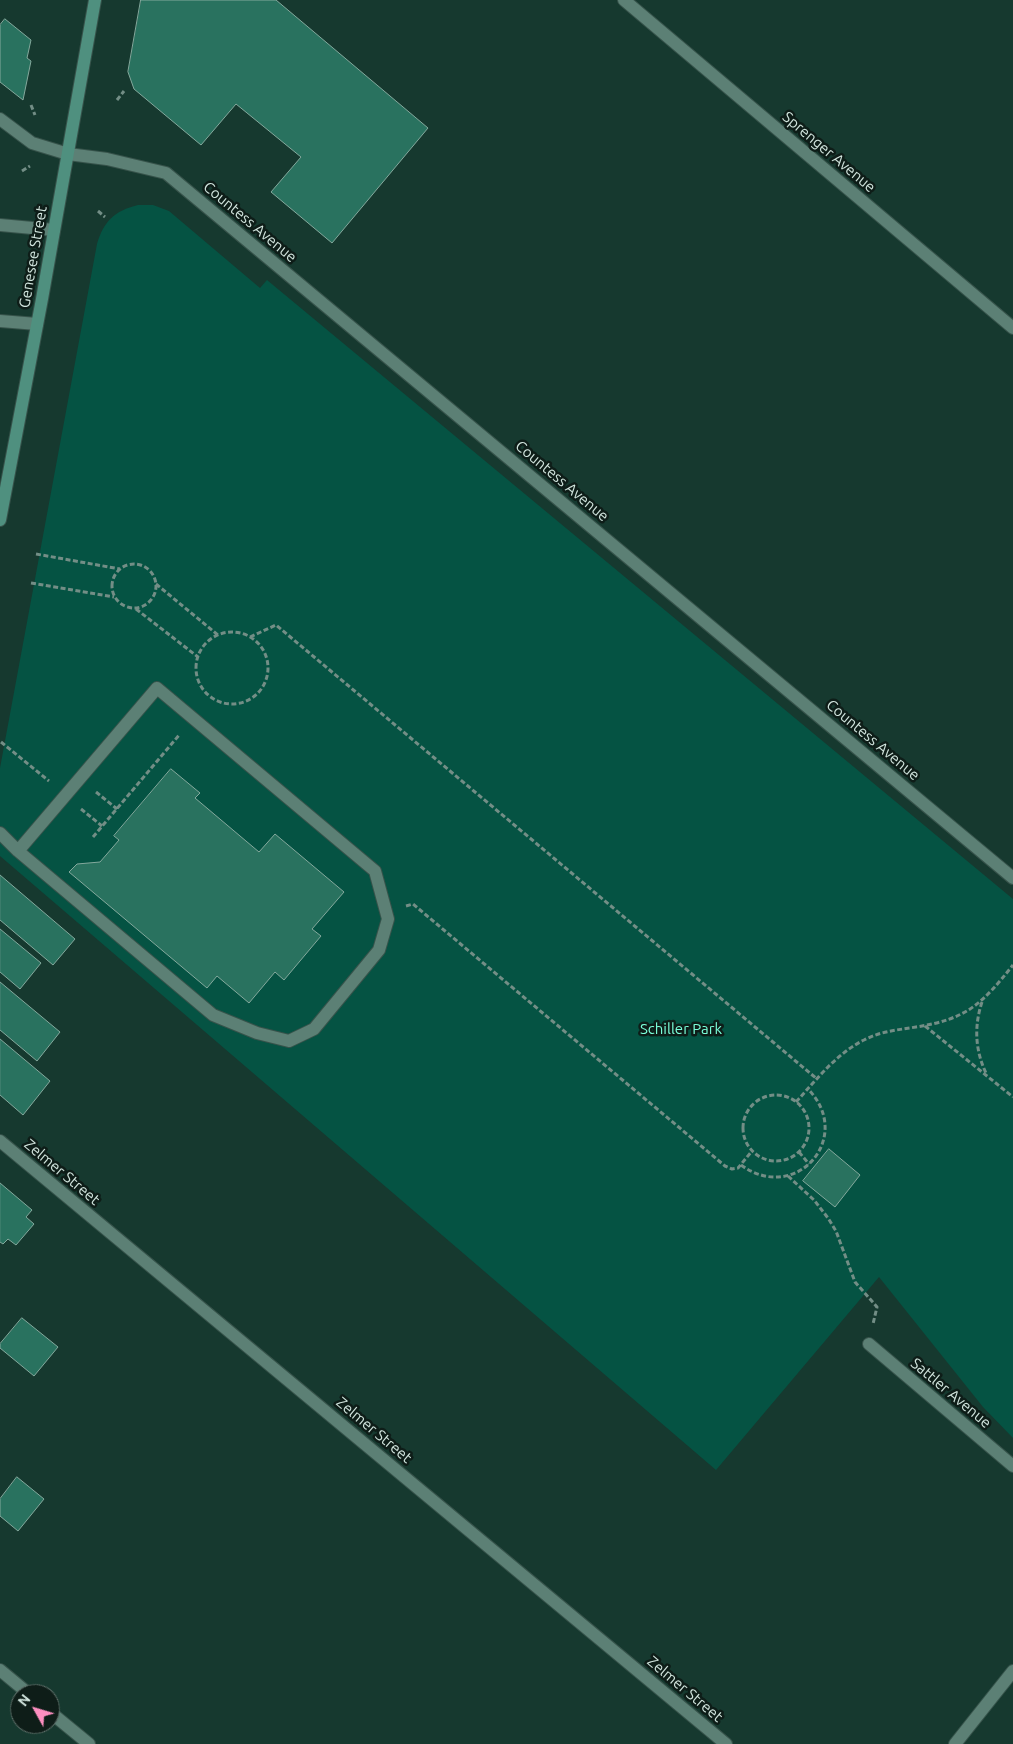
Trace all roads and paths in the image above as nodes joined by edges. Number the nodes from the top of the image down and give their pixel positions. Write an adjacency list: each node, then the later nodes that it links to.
1 (95, 0): 8 (main road, Genesee Street)
2 (624, 0): 17 (street, Sprenger Avenue)
3 (124, 91): 4 (path)
4 (117, 100)
5 (30, 106): 6 (path)
6 (35, 115)
7 (0, 119): 8 (street, Countess Avenue)
8 (68, 154): 14 (main road, Genesee Street); 38 (street, Countess Avenue)
9 (30, 166): 10 (path)
10 (22, 170)
11 (98, 211): 12 (path)
12 (105, 217)
13 (0, 225): 14 (street)
14 (54, 230): 16 (main road, Genesee Street)
15 (0, 321): 16 (street)
16 (37, 324): 18 (main road, Genesee Street)
17 (1013, 328)
18 (0, 520)
19 (36, 554): 20 (path)
20 (120, 569): 22 (path); 23 (path)
21 (31, 583): 23 (path)
22 (156, 584): 24 (path); 25 (path)
23 (114, 596): 24 (path)
24 (136, 609): 27 (path)
25 (218, 636): 26 (path); 27 (path)
26 (250, 637): 27 (path); 44 (path)
27 (198, 657)
28 (184, 730): 33 (path)
29 (1, 742): 30 (path)
30 (56, 787)
31 (95, 790): 33 (path)
32 (78, 807): 34 (path)
33 (117, 809): 34 (path)
34 (102, 826): 36 (path)
35 (0, 833): 37 (street)
36 (94, 837)
37 (18, 851): 37 (street)
38 (1013, 878)
39 (414, 904): 52 (path)
40 (1013, 965): 41 (path)
41 (983, 1000): 42 (path); 43 (path)
42 (925, 1026): 43 (path); 44 (path)
43 (988, 1076): 46 (path)
44 (816, 1079): 45 (path)
45 (808, 1089): 47 (path); 51 (path)
46 (1013, 1097)
47 (796, 1102): 49 (path); 50 (path)
48 (0, 1141): 62 (street, Zelmer Street)
49 (752, 1152): 50 (path); 52 (path)
50 (799, 1152): 51 (path)
51 (810, 1164): 53 (path)
52 (741, 1165): 53 (path)
53 (788, 1176): 54 (path)
54 (877, 1307)
55 (868, 1344): 56 (street, Sattler Avenue)
56 (1013, 1466)
57 (0, 1670): 59 (street)
58 (1013, 1671): 63 (street)
59 (17, 1684)
60 (60, 1720): 61 (street)
61 (89, 1744)
62 (726, 1744)
63 (955, 1744)

